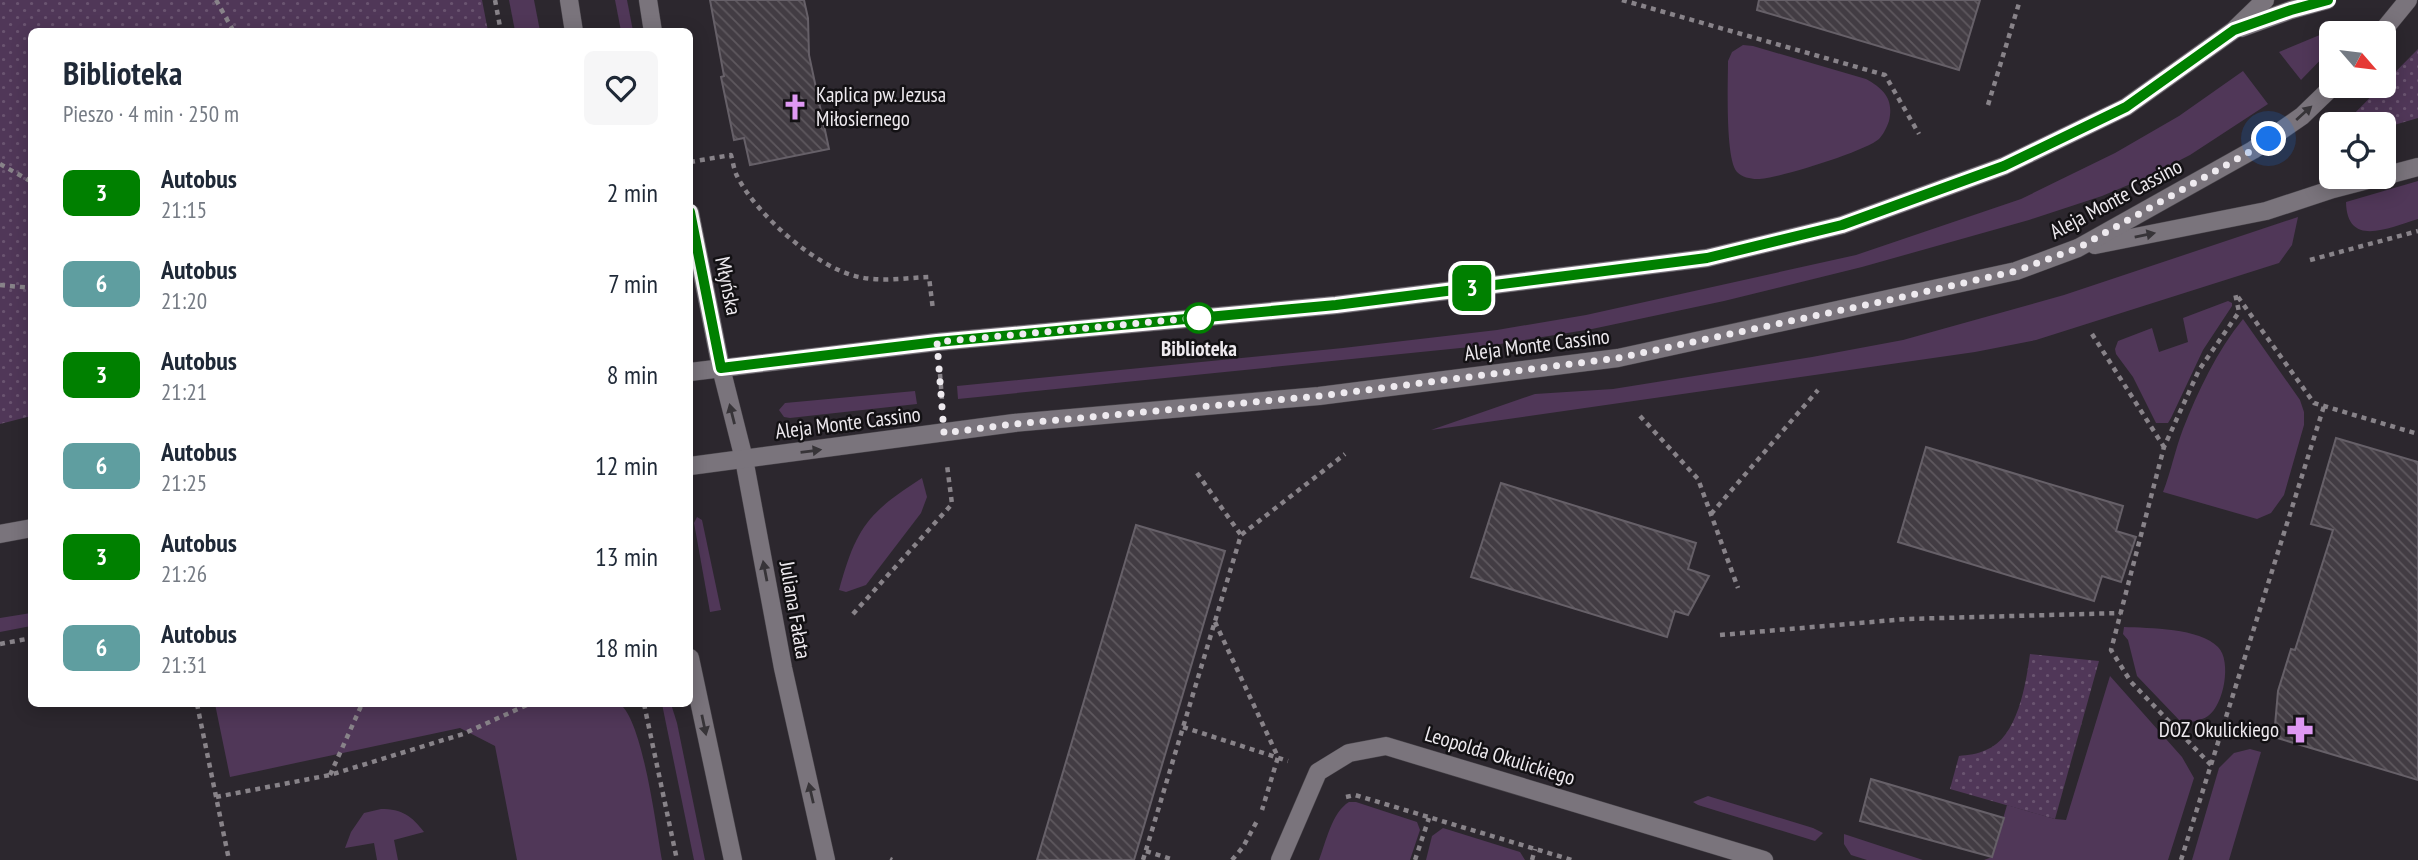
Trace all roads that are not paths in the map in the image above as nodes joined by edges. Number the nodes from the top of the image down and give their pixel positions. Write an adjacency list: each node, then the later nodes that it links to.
1 (569, 0): 7 (street)
2 (648, 0): 8 (street)
3 (2265, 0): 9 (street)
4 (2327, 0): 9 (street)
5 (2408, 0): 6 (street)
6 (2391, 21)
7 (573, 28)
8 (652, 28)
9 (2234, 30): 16 (street)
10 (2321, 98): 15 (street, Aleja Monte Cassino, one-way to 10)
11 (2418, 167): 12 (street)
12 (2396, 172)
13 (2333, 189): 15 (street, one-way to 13)
14 (693, 228): 16 (street, Młyńska)
15 (2078, 248): 18 (street, Aleja Monte Cassino, one-way to 15)
16 (721, 368): 17 (street); 18 (street, Juliana Fałata, one-way to 16)
17 (693, 372)
18 (744, 459): 19 (street, Aleja Monte Cassino); 24 (street, Juliana Fałata, one-way to 18)
19 (693, 466)
20 (28, 529): 21 (street)
21 (0, 534)
22 (693, 672): 23 (street, one-way to 23)
23 (733, 860)
24 (826, 860)
25 (1280, 860): 26 (street, Leopolda Okulickiego)
26 (1764, 860)

